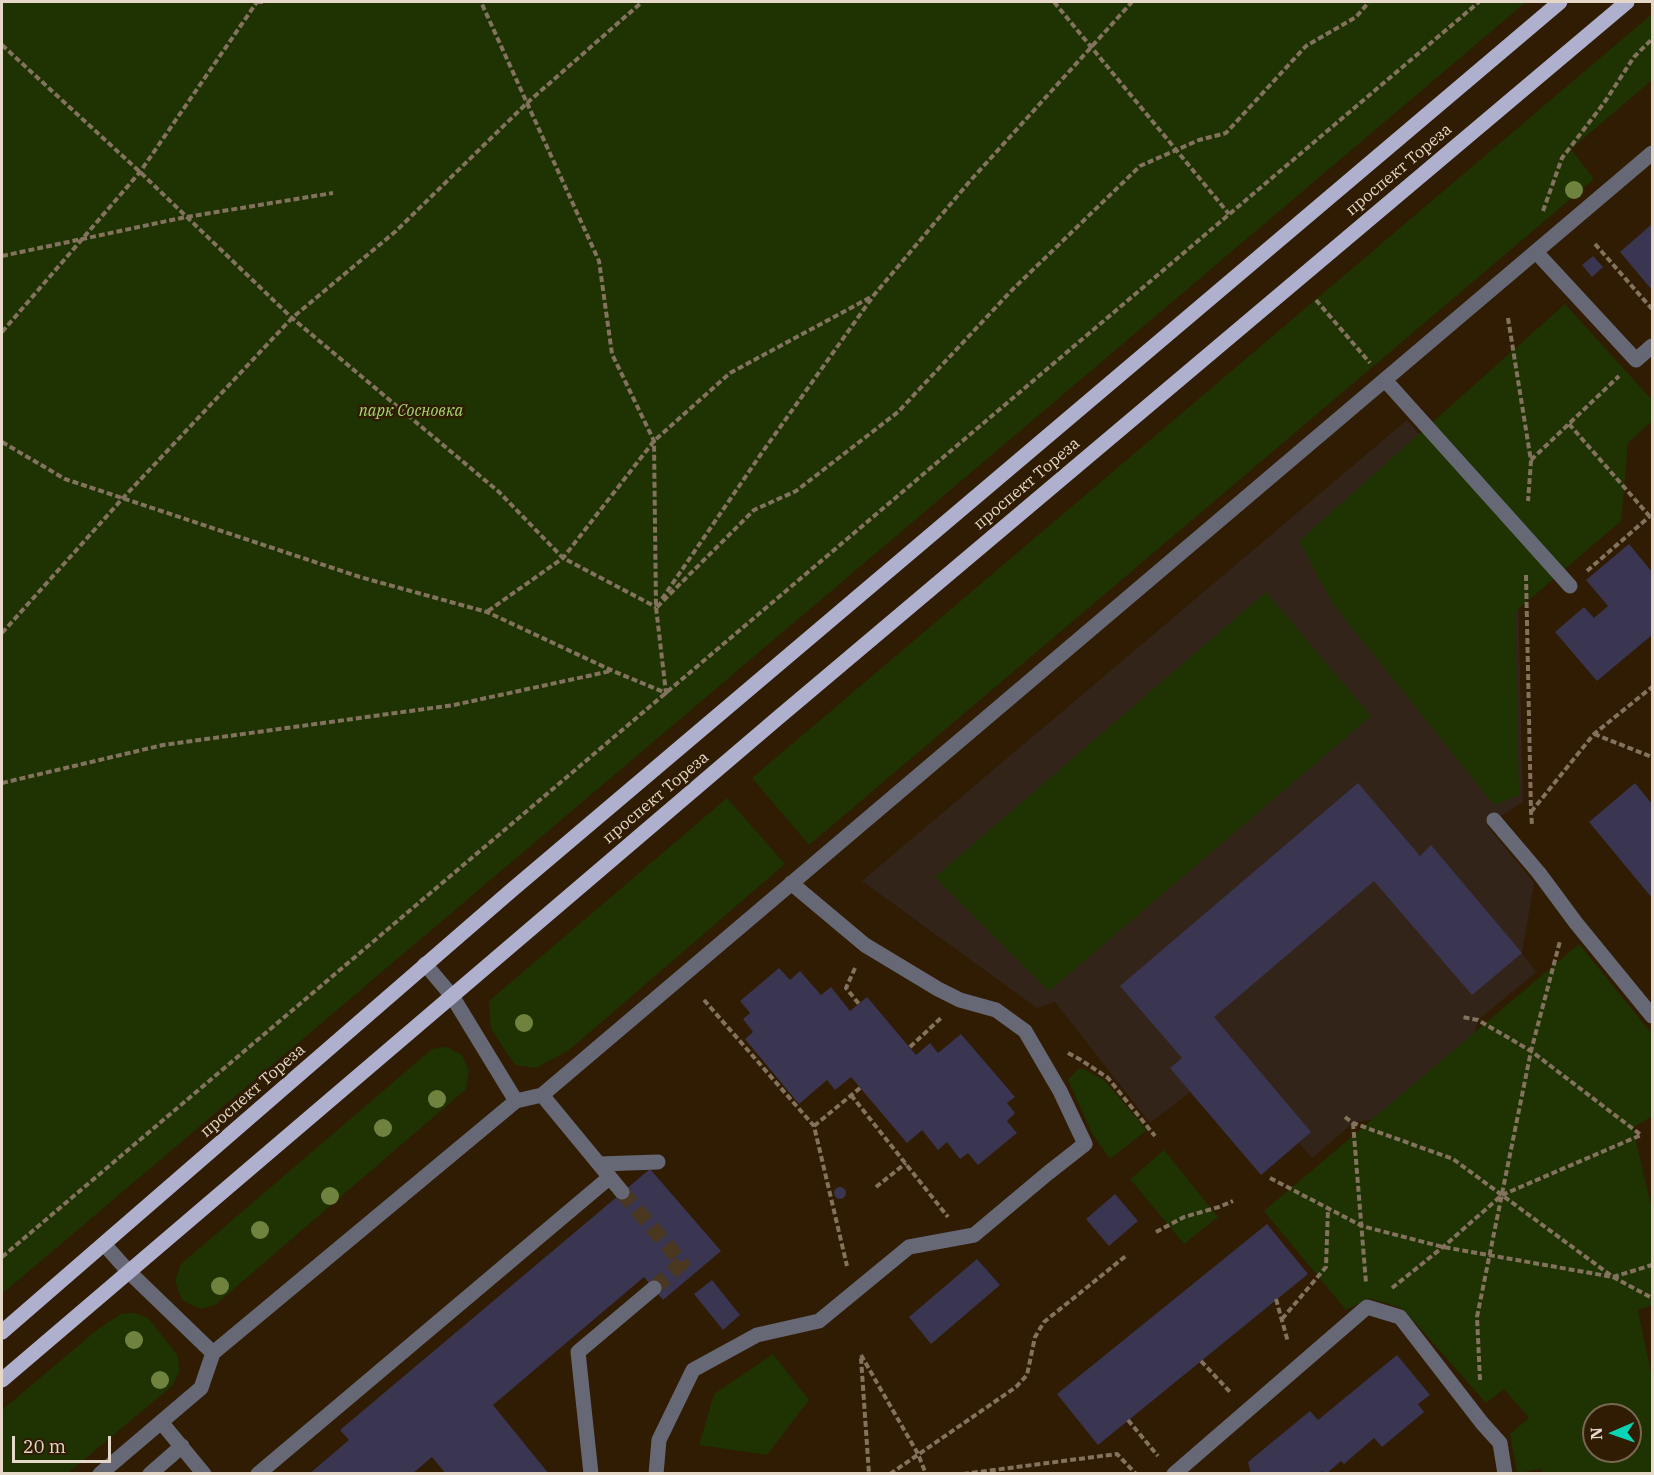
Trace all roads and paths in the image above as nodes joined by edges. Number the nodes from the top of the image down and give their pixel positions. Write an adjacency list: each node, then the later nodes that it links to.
1 (257, 2): 2 (path); 17 (path)
2 (265, 2)
3 (482, 2): 14 (path)
4 (642, 2): 14 (path)
5 (1054, 2): 13 (path)
6 (1132, 2): 13 (path)
7 (1369, 2): 15 (path)
8 (1479, 2): 19 (path)
9 (1560, 2): 59 (main road, проспект Тореза)
10 (1627, 2): 60 (main road, проспект Тореза)
11 (1653, 39): 23 (path)
12 (2, 45): 17 (path)
13 (1092, 47): 15 (path); 25 (path)
14 (527, 103): 28 (path); 36 (path)
15 (1176, 150): 19 (path); 44 (path)
16 (1653, 153): 23 (street)
17 (140, 172): 20 (path); 21 (path)
18 (333, 193): 20 (path)
19 (1229, 214): 49 (path)
20 (186, 217): 21 (path); 28 (path)
21 (82, 239): 24 (path); 30 (path)
22 (1595, 244): 27 (path)
23 (1536, 252): 32 (street); 34 (street)
24 (2, 256)
25 (874, 295): 36 (path); 44 (path)
26 (1316, 300): 33 (path)
27 (1653, 309)
28 (292, 318): 39 (path); 42 (path)
29 (1508, 318): 38 (path)
30 (2, 332)
31 (1653, 346): 32 (street)
32 (1636, 360): 35 (path)
33 (1373, 366)
34 (1385, 380): 41 (street); 56 (street)
35 (1569, 424): 38 (path); 40 (path)
36 (654, 441): 42 (path); 44 (path)
37 (2, 442): 39 (path)
38 (1531, 461): 41 (path)
39 (123, 498): 45 (path); 46 (path)
40 (1651, 518): 43 (path)
41 (1526, 536): 43 (street); 53 (path)
42 (563, 558): 44 (path); 45 (path)
43 (1570, 586)
44 (656, 607): 49 (path)
45 (487, 612): 47 (path)
46 (2, 633)
47 (613, 671): 49 (path); 52 (path)
48 (1653, 687): 50 (path)
49 (666, 693): 94 (path)
50 (1594, 734): 51 (path); 53 (path)
51 (1653, 757)
52 (2, 783)
53 (1531, 812): 55 (path)
54 (1494, 819): 64 (street)
55 (1533, 831)
56 (791, 883): 58 (street); 70 (street)
57 (1562, 934): 68 (path)
58 (865, 945): 62 (street); 63 (path)
59 (425, 964): 60 (street); 90 (main road, проспект Тореза)
60 (452, 996): 72 (street); 96 (main road, проспект Тореза)
61 (704, 999): 75 (path)
62 (960, 1000): 66 (path); 89 (street)
63 (859, 1004)
64 (1653, 1016)
65 (1462, 1017): 68 (path)
66 (910, 1047)
67 (1062, 1050): 76 (path)
68 (1531, 1051): 84 (path); 84 (path)
69 (860, 1088): 71 (path)
70 (542, 1095): 72 (street); 79 (street)
71 (851, 1095): 75 (path); 78 (path)
72 (516, 1101): 105 (street)
73 (1345, 1117): 74 (path)
74 (1353, 1123): 84 (path); 87 (path)
75 (814, 1126): 99 (path)
76 (1155, 1136)
77 (658, 1162): 79 (street)
78 (906, 1163): 82 (path); 89 (path)
79 (599, 1164): 80 (street)
80 (610, 1177): 83 (street); 119 (street)
81 (1270, 1178): 86 (path)
82 (876, 1187)
83 (622, 1192)
84 (1502, 1196): 91 (path); 93 (path); 97 (path)
85 (1233, 1201): 88 (path)
86 (1328, 1209): 87 (path); 103 (path)
87 (1362, 1226): 91 (path); 102 (path)
88 (1156, 1232)
89 (964, 1237): 99 (street)
90 (104, 1244): 96 (street); 104 (main road, проспект Тореза)
91 (1443, 1247): 93 (path); 102 (path)
92 (1127, 1255): 114 (path)
93 (1489, 1256): 97 (path); 112 (path)
94 (2, 1257)
95 (1653, 1265): 97 (path)
96 (128, 1271): 105 (street); 108 (main road, проспект Тореза)
97 (1613, 1277): 100 (path)
98 (654, 1288): 120 (street)
99 (853, 1293): 121 (street)
100 (1653, 1298)
101 (1276, 1299): 103 (path)
102 (1367, 1307): 107 (street); 112 (street)
103 (1282, 1319): 107 (path)
104 (2, 1332)
105 (213, 1353): 111 (street)
106 (1201, 1360): 109 (path)
107 (1296, 1370): 109 (street)
108 (2, 1380)
109 (1248, 1411): 115 (street)
110 (1128, 1420): 115 (path)
111 (161, 1422): 113 (street); 116 (street)
112 (1482, 1423): 127 (street)
113 (182, 1446): 117 (street); 118 (street)
114 (918, 1454): 122 (path); 123 (path); 124 (path)
115 (1170, 1469)
116 (100, 1473)
117 (150, 1473)
118 (204, 1473)
119 (258, 1473)
120 (591, 1473)
121 (656, 1473)
122 (869, 1473)
123 (890, 1473)
124 (926, 1473)
125 (963, 1473): 126 (path)
126 (1136, 1473)
127 (1505, 1473)

